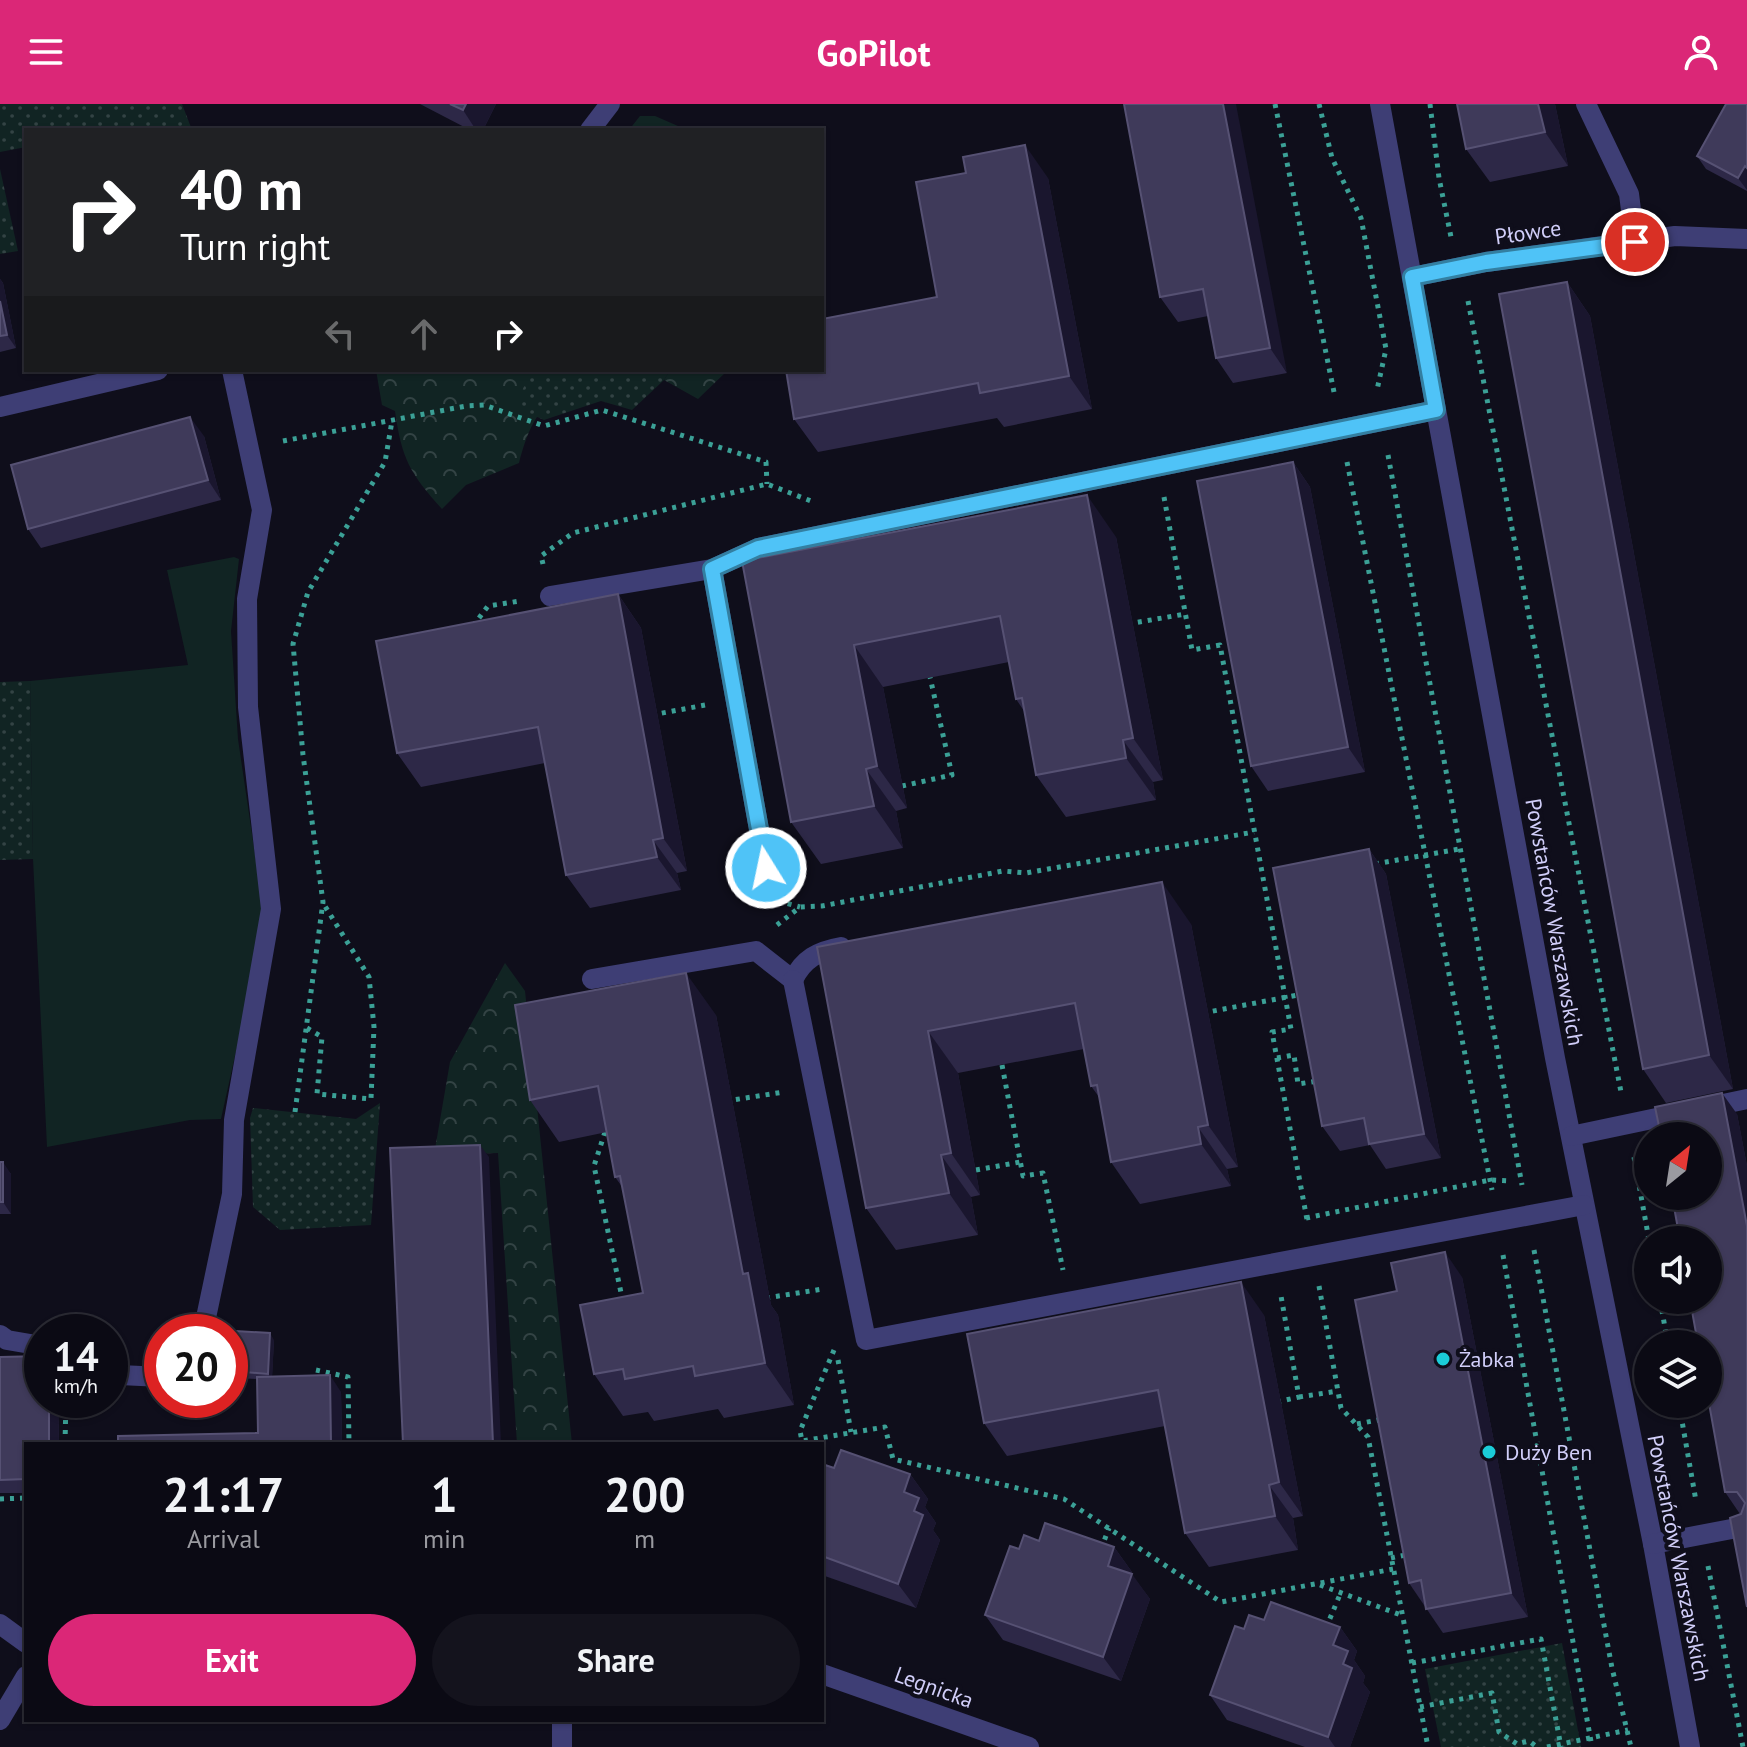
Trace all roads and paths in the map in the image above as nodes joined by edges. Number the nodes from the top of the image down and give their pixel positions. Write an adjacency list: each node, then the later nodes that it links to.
1 (610, 104): 7 (street)
2 (1275, 104): 18 (path)
3 (1319, 104): 14 (path)
4 (1380, 104): 11 (street, Powstańców Warszawskich)
5 (1430, 104): 10 (path)
6 (1586, 104): 9 (street)
7 (592, 128)
8 (1747, 239): 9 (street, Płowce)
9 (1635, 242): 10 (street, Płowce)
10 (1459, 269): 11 (street, Płowce); 63 (path)
11 (1412, 277): 16 (street, Powstańców Warszawskich)
12 (149, 372): 15 (street)
13 (232, 372): 19 (street)
14 (1376, 386)
15 (0, 407)
16 (1436, 410): 18 (street); 65 (street, Powstańców Warszawskich)
17 (392, 421): 19 (path); 22 (path); 45 (path)
18 (1341, 429): 21 (street); 40 (path)
19 (249, 448): 81 (street)
20 (1387, 449): 39 (path)
21 (1158, 467): 25 (street); 27 (path)
22 (767, 484): 23 (path); 24 (path)
23 (822, 505)
24 (541, 556)
25 (712, 569): 26 (street); 35 (street)
26 (550, 596): 29 (path)
27 (1185, 614): 28 (path); 31 (path)
28 (1123, 625)
29 (470, 631)
30 (1236, 666): 31 (path)
31 (1224, 669): 34 (path)
32 (930, 677): 37 (path)
33 (1242, 695): 34 (path)
34 (1230, 697): 38 (path)
35 (736, 699): 36 (path); 42 (street)
36 (647, 716)
37 (902, 786)
38 (1254, 832): 44 (path); 47 (path)
39 (1459, 849): 40 (path); 69 (path)
40 (1426, 855): 41 (path); 68 (path)
41 (1367, 866)
42 (766, 868)
43 (1279, 882): 44 (path)
44 (1264, 884): 53 (path)
45 (323, 902): 55 (path); 55 (path)
46 (791, 902): 47 (path)
47 (800, 907): 48 (path)
48 (775, 927)
49 (855, 945): 51 (street)
50 (592, 979): 51 (street)
51 (793, 980): 59 (street)
52 (1311, 992): 53 (path)
53 (1285, 998): 54 (path); 56 (path)
54 (1198, 1014)
55 (307, 1027): 62 (path)
56 (1277, 1058): 58 (path); 72 (path)
57 (1002, 1065): 66 (path)
58 (1327, 1080)
59 (814, 1087): 61 (path); 77 (street)
60 (1747, 1099): 63 (street)
61 (721, 1102)
62 (295, 1112)
63 (1628, 1125): 65 (street); 74 (path)
64 (605, 1132): 80 (path)
65 (1571, 1136): 70 (street, Powstańców Warszawskich)
66 (1020, 1162): 67 (path); 79 (path)
67 (976, 1170)
68 (1490, 1180): 69 (path); 72 (path); 73 (path)
69 (1521, 1181): 71 (path)
70 (1584, 1205): 71 (street); 104 (street, Powstańców Warszawskich)
71 (1527, 1215): 73 (street); 121 (path)
72 (1306, 1218): 75 (path)
73 (1497, 1221): 75 (street); 122 (path)
74 (1646, 1226)
75 (1313, 1256): 76 (street); 87 (path)
76 (1275, 1263): 79 (street); 88 (path)
77 (855, 1284): 78 (path); 83 (street)
78 (764, 1299)
79 (1070, 1302): 83 (street)
80 (625, 1311)
81 (207, 1314)
82 (0, 1335): 84 (street)
83 (866, 1340): 85 (path)
84 (24, 1343)
85 (835, 1347): 94 (path); 94 (path)
86 (316, 1370): 96 (path)
87 (1338, 1391): 88 (path); 93 (path)
88 (1299, 1397): 89 (path)
89 (1271, 1403)
90 (66, 1418): 95 (path)
91 (1681, 1418): 103 (path)
92 (1385, 1419): 93 (path)
93 (1356, 1424): 107 (path)
94 (851, 1432): 97 (path)
95 (65, 1442)
96 (349, 1442)
97 (903, 1461): 98 (path); 102 (path)
98 (899, 1473)
99 (24, 1498): 100 (path)
100 (0, 1499)
101 (1747, 1526): 103 (street)
102 (1109, 1528): 106 (path); 109 (path)
103 (1702, 1534): 104 (street); 132 (path)
104 (1653, 1544): 131 (street, Powstańców Warszawskich)
105 (1415, 1554): 107 (path)
106 (1099, 1555)
107 (1391, 1558): 108 (path)
108 (1393, 1569): 109 (path); 111 (path)
109 (1317, 1584): 110 (path)
110 (1341, 1592): 111 (path); 113 (path)
111 (1402, 1615): 115 (path)
112 (0, 1624): 114 (street)
113 (1324, 1634)
114 (24, 1642)
115 (1412, 1663): 118 (path); 123 (path)
116 (824, 1675): 125 (street, Legnicka)
117 (24, 1679): 119 (street)
118 (1420, 1707): 126 (path); 127 (path)
119 (0, 1720)
120 (562, 1722): 124 (street)
121 (1628, 1730): 122 (path); 130 (path)
122 (1590, 1737): 123 (path); 129 (path)
123 (1560, 1746): 128 (path)
124 (562, 1747)
125 (1029, 1747)
126 (1428, 1747)
127 (1537, 1747)
128 (1547, 1747)
129 (1592, 1747)
130 (1631, 1747)
131 (1690, 1747)
132 (1743, 1747)

